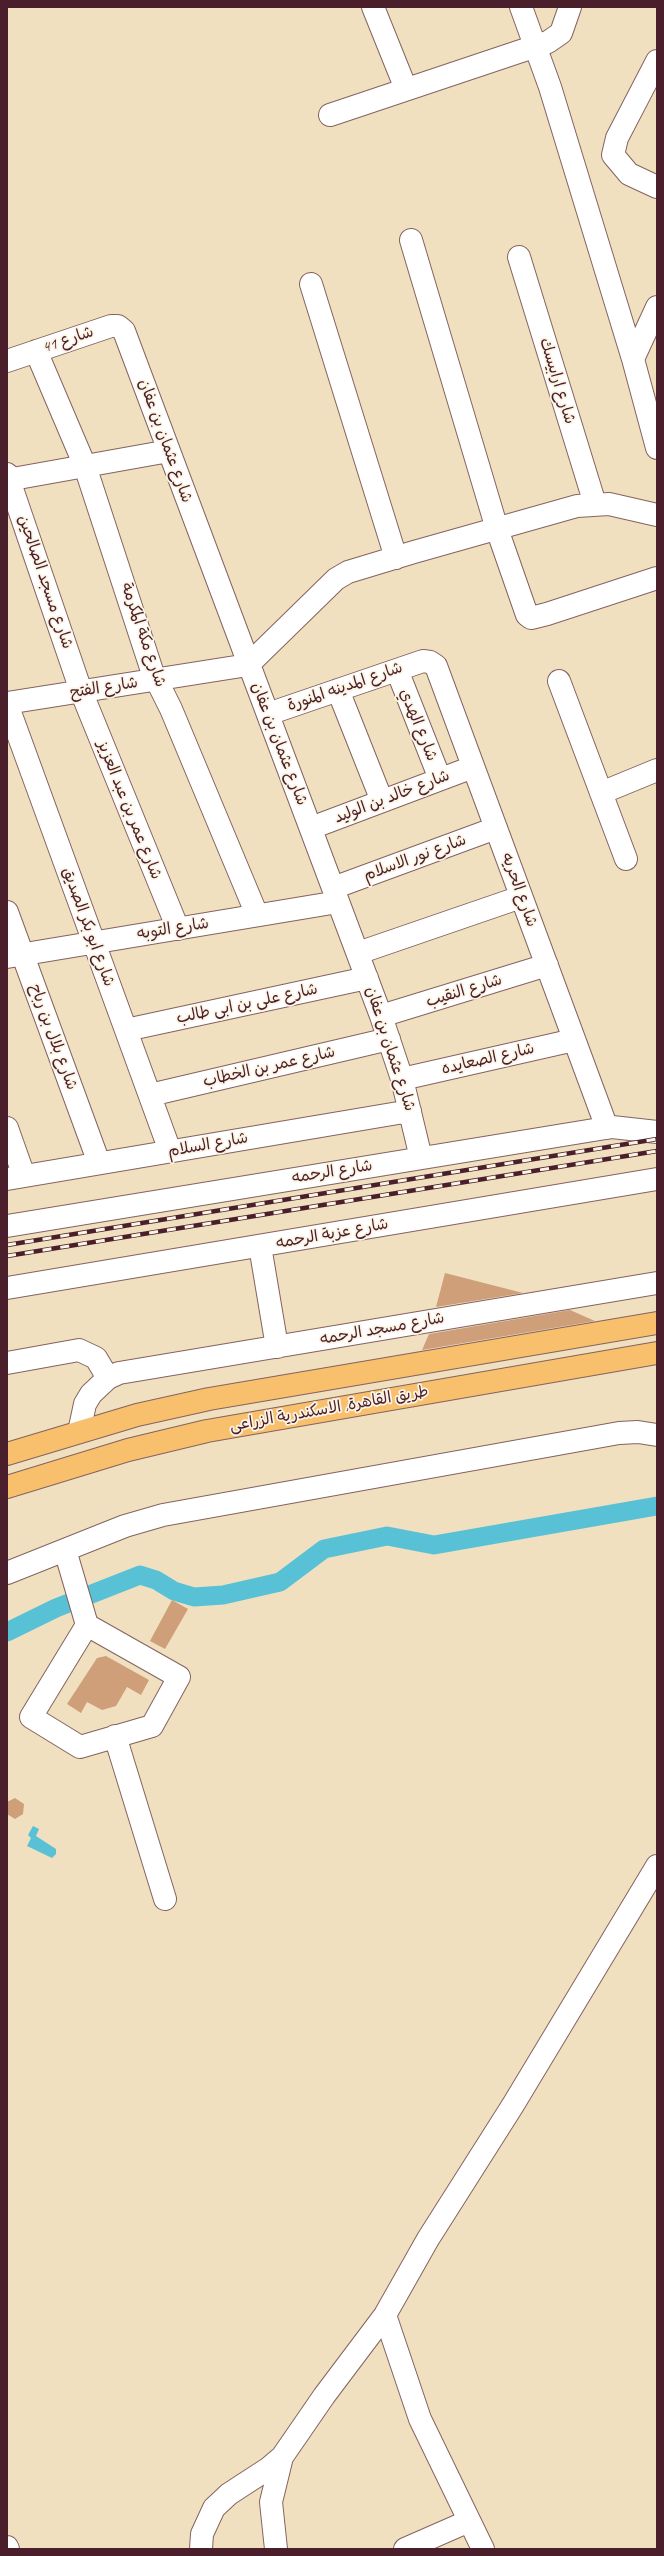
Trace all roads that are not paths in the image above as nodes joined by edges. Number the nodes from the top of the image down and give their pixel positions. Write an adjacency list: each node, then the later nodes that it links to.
1 (373, 7): 6 (street)
2 (521, 7): 4 (street)
3 (570, 7): 4 (street)
4 (536, 46): 6 (street); 15 (street)
5 (657, 61): 8 (street)
6 (406, 89): 7 (street)
7 (330, 115)
8 (657, 187)
9 (411, 240): 23 (street)
10 (519, 257): 21 (street, شارع ارابيسك)
11 (311, 284): 24 (street)
12 (657, 307): 15 (street)
13 (126, 335): 14 (street, شارع 41); 18 (street, شارع عثمان بن عفان)
14 (36, 351): 16 (street, شارع 41); 19 (street, شارع مكة المكرمة)
15 (633, 359): 17 (street)
16 (7, 361)
17 (657, 448)
18 (169, 451): 19 (street); 27 (street, شارع عثمان بن عفان)
19 (86, 466): 20 (street); 29 (street, شارع مكة المكرمة)
20 (8, 478): 32 (street, شارع مسجد الصالحين)
21 (595, 504): 22 (street); 23 (street)
22 (657, 515)
23 (497, 529): 24 (street); 25 (street)
24 (396, 558): 27 (street)
25 (657, 578)
26 (423, 661): 28 (street, شارع المدينه المنورة); 35 (street, شارع الحريه)
27 (248, 665): 29 (street, شارع الفتح); 34 (street, شارع عثمان بن عفان)
28 (396, 670): 31 (street, شارع المدينه المنورة); 37 (street, شارع الهدي)
29 (155, 680): 32 (street, شارع الفتح); 46 (street, شارع مكة المكرمة)
30 (559, 681): 38 (street)
31 (338, 690): 34 (street, شارع المدينه المنورة); 39 (street)
32 (81, 691): 33 (street, شارع الفتح); 47 (street, شارع عمر بن عبد العزيز)
33 (7, 703): 48 (street, شارع ابو بكر الصديق)
34 (268, 714): 40 (street, شارع عثمان بن عفان)
35 (473, 767): 37 (street, شارع خالد بن الوليد); 41 (street, شارع الحريه)
36 (657, 770): 38 (street)
37 (440, 779): 39 (street, شارع خالد بن الوليد)
38 (601, 793): 42 (street)
39 (382, 801): 40 (street, شارع خالد بن الوليد)
40 (311, 828): 43 (street, شارع عثمان بن عفان)
41 (496, 828): 43 (street, شارع نور الاسلام); 44 (street, شارع الحريه)
42 (626, 859)
43 (336, 895): 46 (street, شارع التوبه); 49 (street, شارع عثمان بن عفان)
44 (521, 897): 49 (street); 51 (street, شارع الحريه)
45 (7, 912): 50 (street, شارع بلال بن رباح)
46 (257, 915): 47 (street, شارع التوبه)
47 (178, 929): 48 (street, شارع التوبه)
48 (94, 943): 50 (street, شارع التوبه); 54 (street, شارع ابو بكر الصديق)
49 (358, 953): 52 (street, شارع عثمان بن عفان)
50 (15, 956): 65 (street, شارع بلال بن رباح)
51 (547, 965): 53 (street, شارع النقيب); 56 (street, شارع الحريه)
52 (367, 978): 53 (street, شارع عثمان بن عفان); 54 (street, شارع على بن ابى طالب)
53 (381, 1016): 55 (street, شارع عثمان بن عفان)
54 (126, 1030): 58 (street, شارع ابو بكر الصديق)
55 (389, 1039): 57 (street, شارع عثمان بن عفان); 58 (street, شارع عمر بن الخطاب)
56 (574, 1040): 57 (street, شارع الصعايده); 61 (street, شارع الحريه)
57 (402, 1079): 59 (street, شارع عثمان بن عفان)
58 (150, 1096): 63 (street, شارع ابو بكر الصديق)
59 (410, 1111): 63 (street, شارع السلام); 64 (street, شارع عثمان بن عفان)
60 (7, 1128): 66 (street)
61 (607, 1128): 62 (street, شارع الرحمه); 64 (street, شارع الرحمه)
62 (657, 1132)
63 (170, 1151): 65 (street, شارع السلام)
64 (421, 1158): 68 (street, شارع الرحمه)
65 (100, 1163): 66 (street, شارع السلام)
66 (16, 1177)
67 (657, 1179): 69 (street, شارع عزبة الرحمه)
68 (7, 1226)
69 (260, 1246): 71 (street, شارع عزبة الرحمه); 73 (street)
70 (657, 1283): 73 (street, شارع مسجد الرحمه)
71 (7, 1288)
72 (657, 1323): 77 (highway, طريق القاهرة, الاسكندرية الزراعى)
73 (277, 1347): 76 (street, شارع مسجد الرحمه)
74 (657, 1353): 80 (highway, طريق القاهرة, الاسكندرية الزراعى)
75 (7, 1363): 76 (street)
76 (108, 1378): 77 (street, شارع مسجد الرحمه)
77 (79, 1432): 79 (highway, طريق القاهرة, الاسكندرية الزراعى)
78 (657, 1435): 81 (street)
79 (7, 1454)
80 (7, 1487)
81 (67, 1557): 82 (street); 83 (street)
82 (7, 1573)
83 (85, 1616): 84 (street); 84 (street)
84 (115, 1736): 86 (street)
85 (657, 1866): 87 (street)
86 (165, 1899)
87 (385, 2315): 88 (street); 89 (street)
88 (282, 2457): 90 (street); 91 (street)
89 (470, 2521): 92 (street); 93 (street)
90 (201, 2549)
91 (276, 2549)
92 (405, 2549)
93 (483, 2549)

